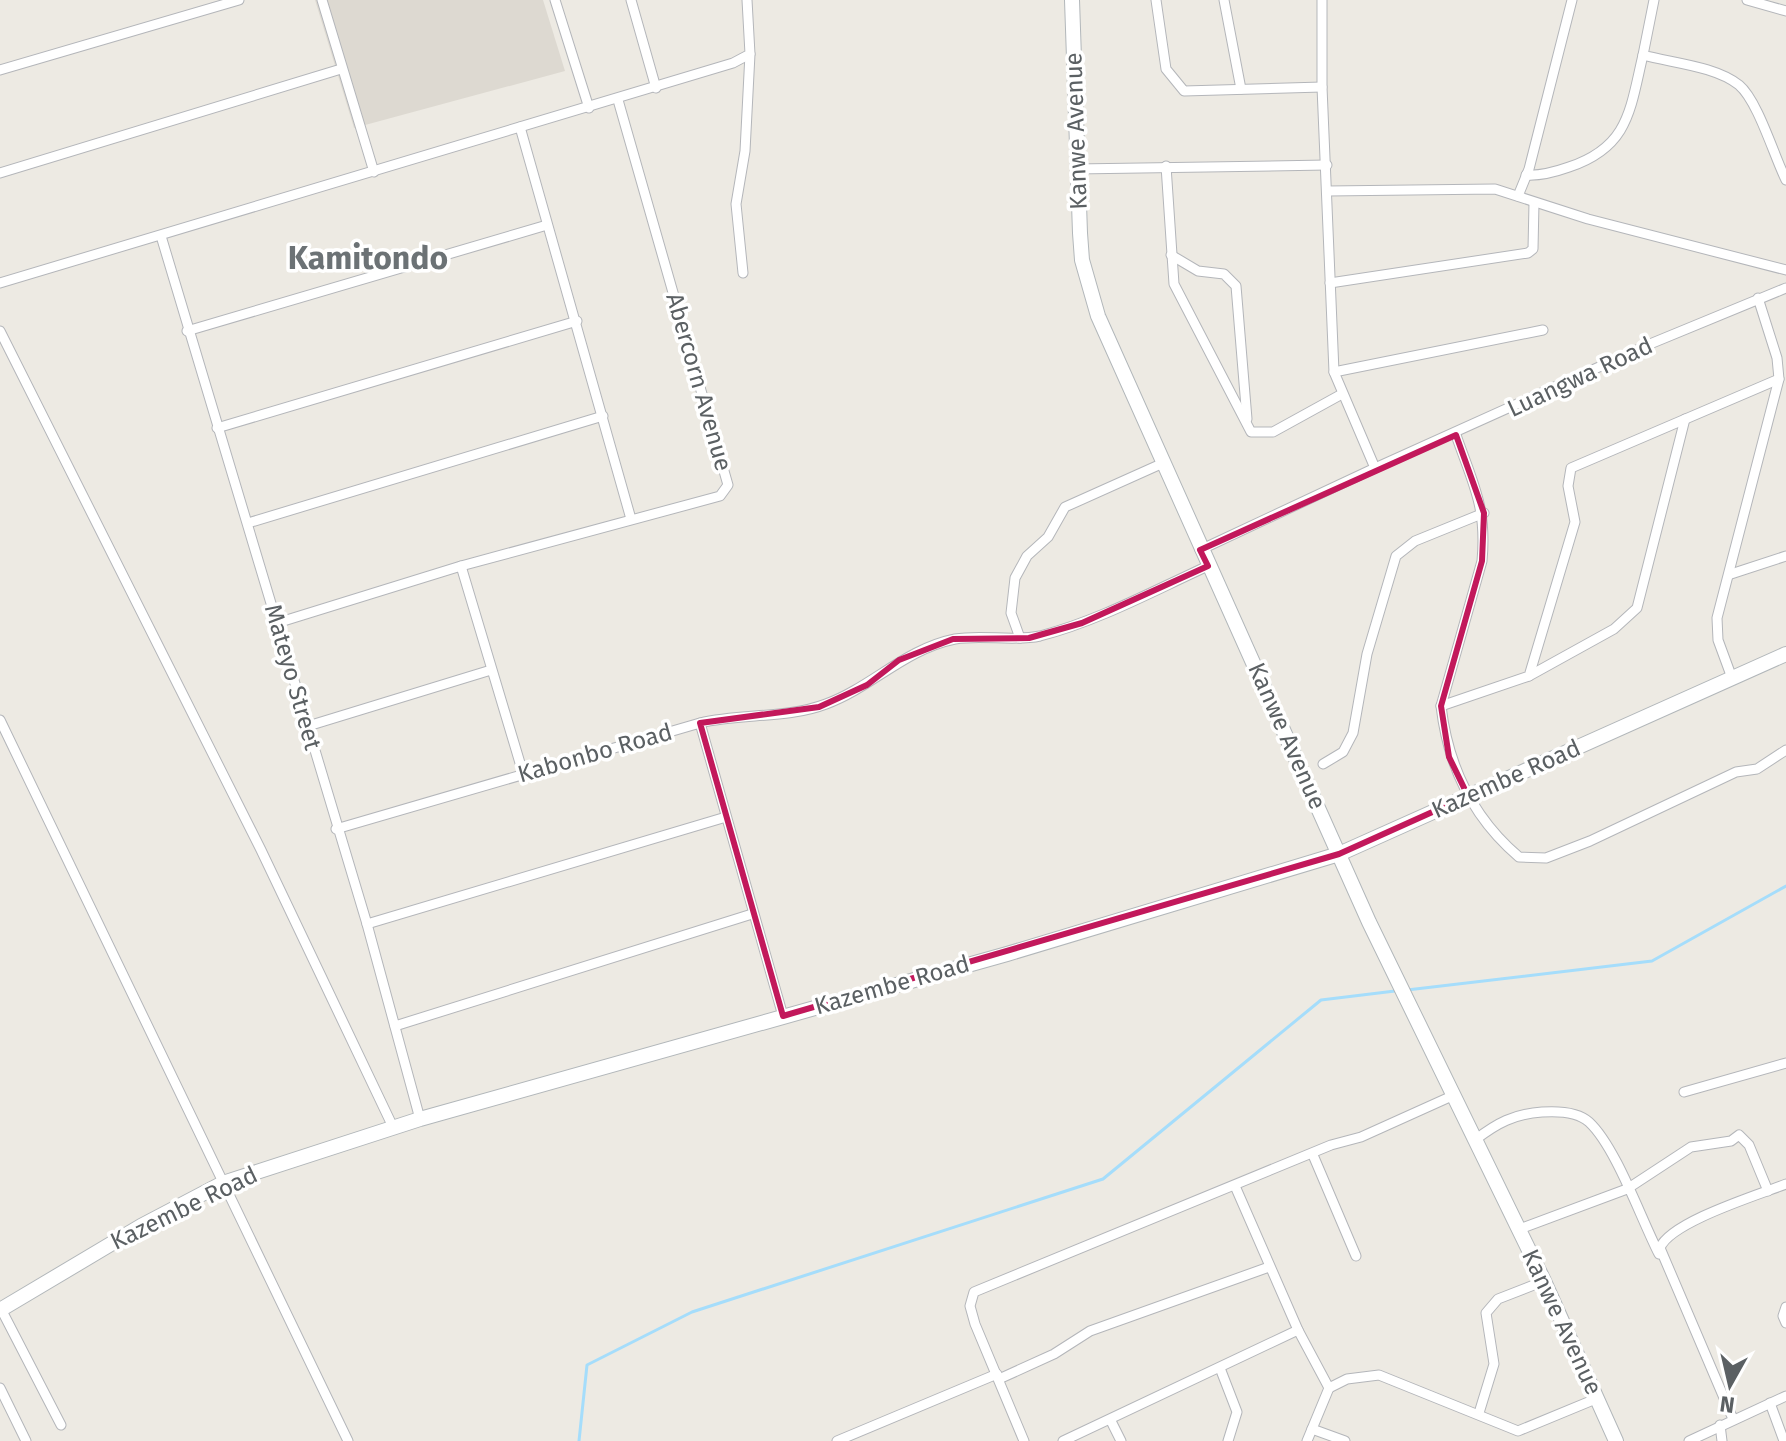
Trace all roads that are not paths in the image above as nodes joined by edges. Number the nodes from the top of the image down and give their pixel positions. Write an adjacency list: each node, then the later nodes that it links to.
1 (239, 0): 17 (street)
2 (322, 0): 16 (street)
3 (555, 0): 22 (street)
4 (631, 0): 19 (street)
5 (747, 0): 14 (street)
6 (1072, 0): 26 (main road, Kanwe Avenue)
7 (1156, 0): 20 (street)
8 (1224, 0): 20 (street)
9 (1322, 0): 18 (street)
10 (1572, 0): 29 (street)
11 (1654, 0): 15 (street)
12 (1747, 0): 13 (street)
13 (1786, 11)
14 (750, 54): 19 (street); 38 (street)
15 (1643, 55): 29 (street); 30 (street)
16 (341, 69): 27 (street); 28 (street)
17 (0, 70)
18 (1322, 87): 20 (street); 24 (street)
19 (656, 88): 21 (street)
20 (1241, 89)
21 (618, 100): 22 (street); 58 (street, Abercorn Avenue)
22 (589, 108): 23 (street)
23 (520, 127): 27 (street); 34 (street)
24 (1327, 165): 25 (street); 31 (street)
25 (1166, 166): 26 (street); 36 (street)
26 (1076, 169): 55 (main road, Kanwe Avenue)
27 (374, 172): 35 (street)
28 (0, 173)
29 (1526, 175): 32 (street)
30 (1786, 180)
31 (1328, 191): 32 (street); 40 (street)
32 (1518, 196): 33 (street)
33 (1534, 203): 37 (street); 40 (street)
34 (547, 225): 43 (street); 46 (street)
35 (161, 236): 39 (street); 46 (street, Mateyo Street)
36 (1171, 255): 52 (street); 52 (street)
37 (1786, 270)
38 (743, 273)
39 (0, 283)
40 (1330, 283): 47 (street)
41 (1786, 288): 42 (street, Luangwa Road)
42 (1758, 298): 48 (street); 54 (street, Luangwa Road)
43 (577, 321): 50 (street); 53 (street)
44 (1543, 330): 47 (street)
45 (0, 331): 90 (street)
46 (187, 331): 53 (street, Mateyo Street)
47 (1334, 372): 49 (street)
48 (1779, 379): 51 (street); 64 (street)
49 (1342, 394): 52 (street); 56 (street)
50 (603, 416): 58 (street); 59 (street)
51 (1685, 419): 69 (street); 69 (street)
52 (1247, 426)
53 (217, 428): 59 (street, Mateyo Street)
54 (1456, 435): 56 (street, Luangwa Road); 57 (street)
55 (1161, 464): 60 (main road, Kanwe Avenue); 66 (street)
56 (1375, 468): 60 (street, Luangwa Road)
57 (1484, 513): 71 (street); 76 (street)
58 (631, 519): 62 (street, Abercorn Avenue)
59 (248, 523): 65 (street, Mateyo Street)
60 (1200, 550): 63 (main road, Kanwe Avenue)
61 (1786, 556): 64 (street)
62 (461, 566): 65 (street, Abercorn Avenue); 68 (street)
63 (1208, 566): 66 (street); 81 (main road, Kanwe Avenue)
64 (1731, 574): 70 (street)
65 (277, 623): 74 (street, Mateyo Street)
66 (1020, 638): 73 (street)
67 (1786, 654): 70 (main road, Kazembe Road)
68 (491, 670): 74 (street); 77 (street)
69 (1529, 676): 71 (street)
70 (1732, 678): 78 (main road, Kazembe Road)
71 (1441, 706): 78 (street)
72 (0, 720): 93 (street)
73 (700, 723): 77 (street, Kabonbo Road); 79 (street, Kabonbo Road)
74 (308, 726): 80 (street, Mateyo Street)
75 (1786, 750): 78 (street)
76 (1323, 764)
77 (523, 773): 80 (street, Kabonbo Road)
78 (1468, 796): 81 (main road, Kazembe Road)
79 (726, 817): 82 (street, Kabonbo Road); 83 (street)
80 (336, 829): 83 (street, Mateyo Street)
81 (1339, 854): 84 (main road, Kazembe Road); 88 (main road, Kanwe Avenue)
82 (752, 914): 84 (street, Kabonbo Road); 85 (street)
83 (367, 924): 85 (street, Mateyo Street)
84 (783, 1016): 89 (main road, Kazembe Road)
85 (395, 1026): 89 (street, Mateyo Street)
86 (1786, 1063): 87 (street)
87 (1684, 1092)
88 (1452, 1096): 91 (main road, Kanwe Avenue); 92 (street)
89 (420, 1119): 90 (main road, Kazembe Road)
90 (393, 1127): 93 (main road, Kazembe Road)
91 (1475, 1140): 96 (street); 98 (main road, Kanwe Avenue)
92 (1313, 1155): 95 (street); 100 (street)
93 (223, 1183): 104 (main road, Kazembe Road); 121 (street)
94 (1786, 1184): 97 (street)
95 (1235, 1186): 101 (street); 108 (street)
96 (1627, 1189): 97 (street); 98 (street); 99 (street)
97 (1768, 1191): 99 (street)
98 (1517, 1230): 102 (main road, Kanwe Avenue)
99 (1659, 1254): 115 (street)
100 (1356, 1256)
101 (1269, 1267): 106 (street); 108 (street)
102 (1544, 1281): 112 (main road, Kanwe Avenue); 114 (street)
103 (1786, 1307): 105 (street)
104 (0, 1309): 117 (street)
105 (1786, 1323)
106 (1298, 1330): 107 (street); 110 (street)
107 (1220, 1368): 116 (street); 126 (street)
108 (998, 1376): 122 (street); 123 (street)
109 (0, 1388): 120 (street)
110 (1329, 1388): 114 (street); 119 (street)
111 (1786, 1396): 113 (street)
112 (1598, 1398): 114 (street); 129 (main road, Kanwe Avenue)
113 (1770, 1403): 115 (street); 132 (street)
114 (1479, 1413)
115 (1733, 1419): 118 (street)
116 (1111, 1421): 124 (street); 125 (street)
117 (61, 1425)
118 (1720, 1425): 130 (street); 131 (street)
119 (1312, 1429): 127 (street); 128 (street)
120 (26, 1441)
121 (348, 1441)
122 (837, 1441)
123 (1024, 1441)
124 (1063, 1441)
125 (1121, 1441)
126 (1228, 1441)
127 (1307, 1441)
128 (1345, 1441)
129 (1616, 1441)
130 (1689, 1441)
131 (1722, 1441)
132 (1784, 1441)

